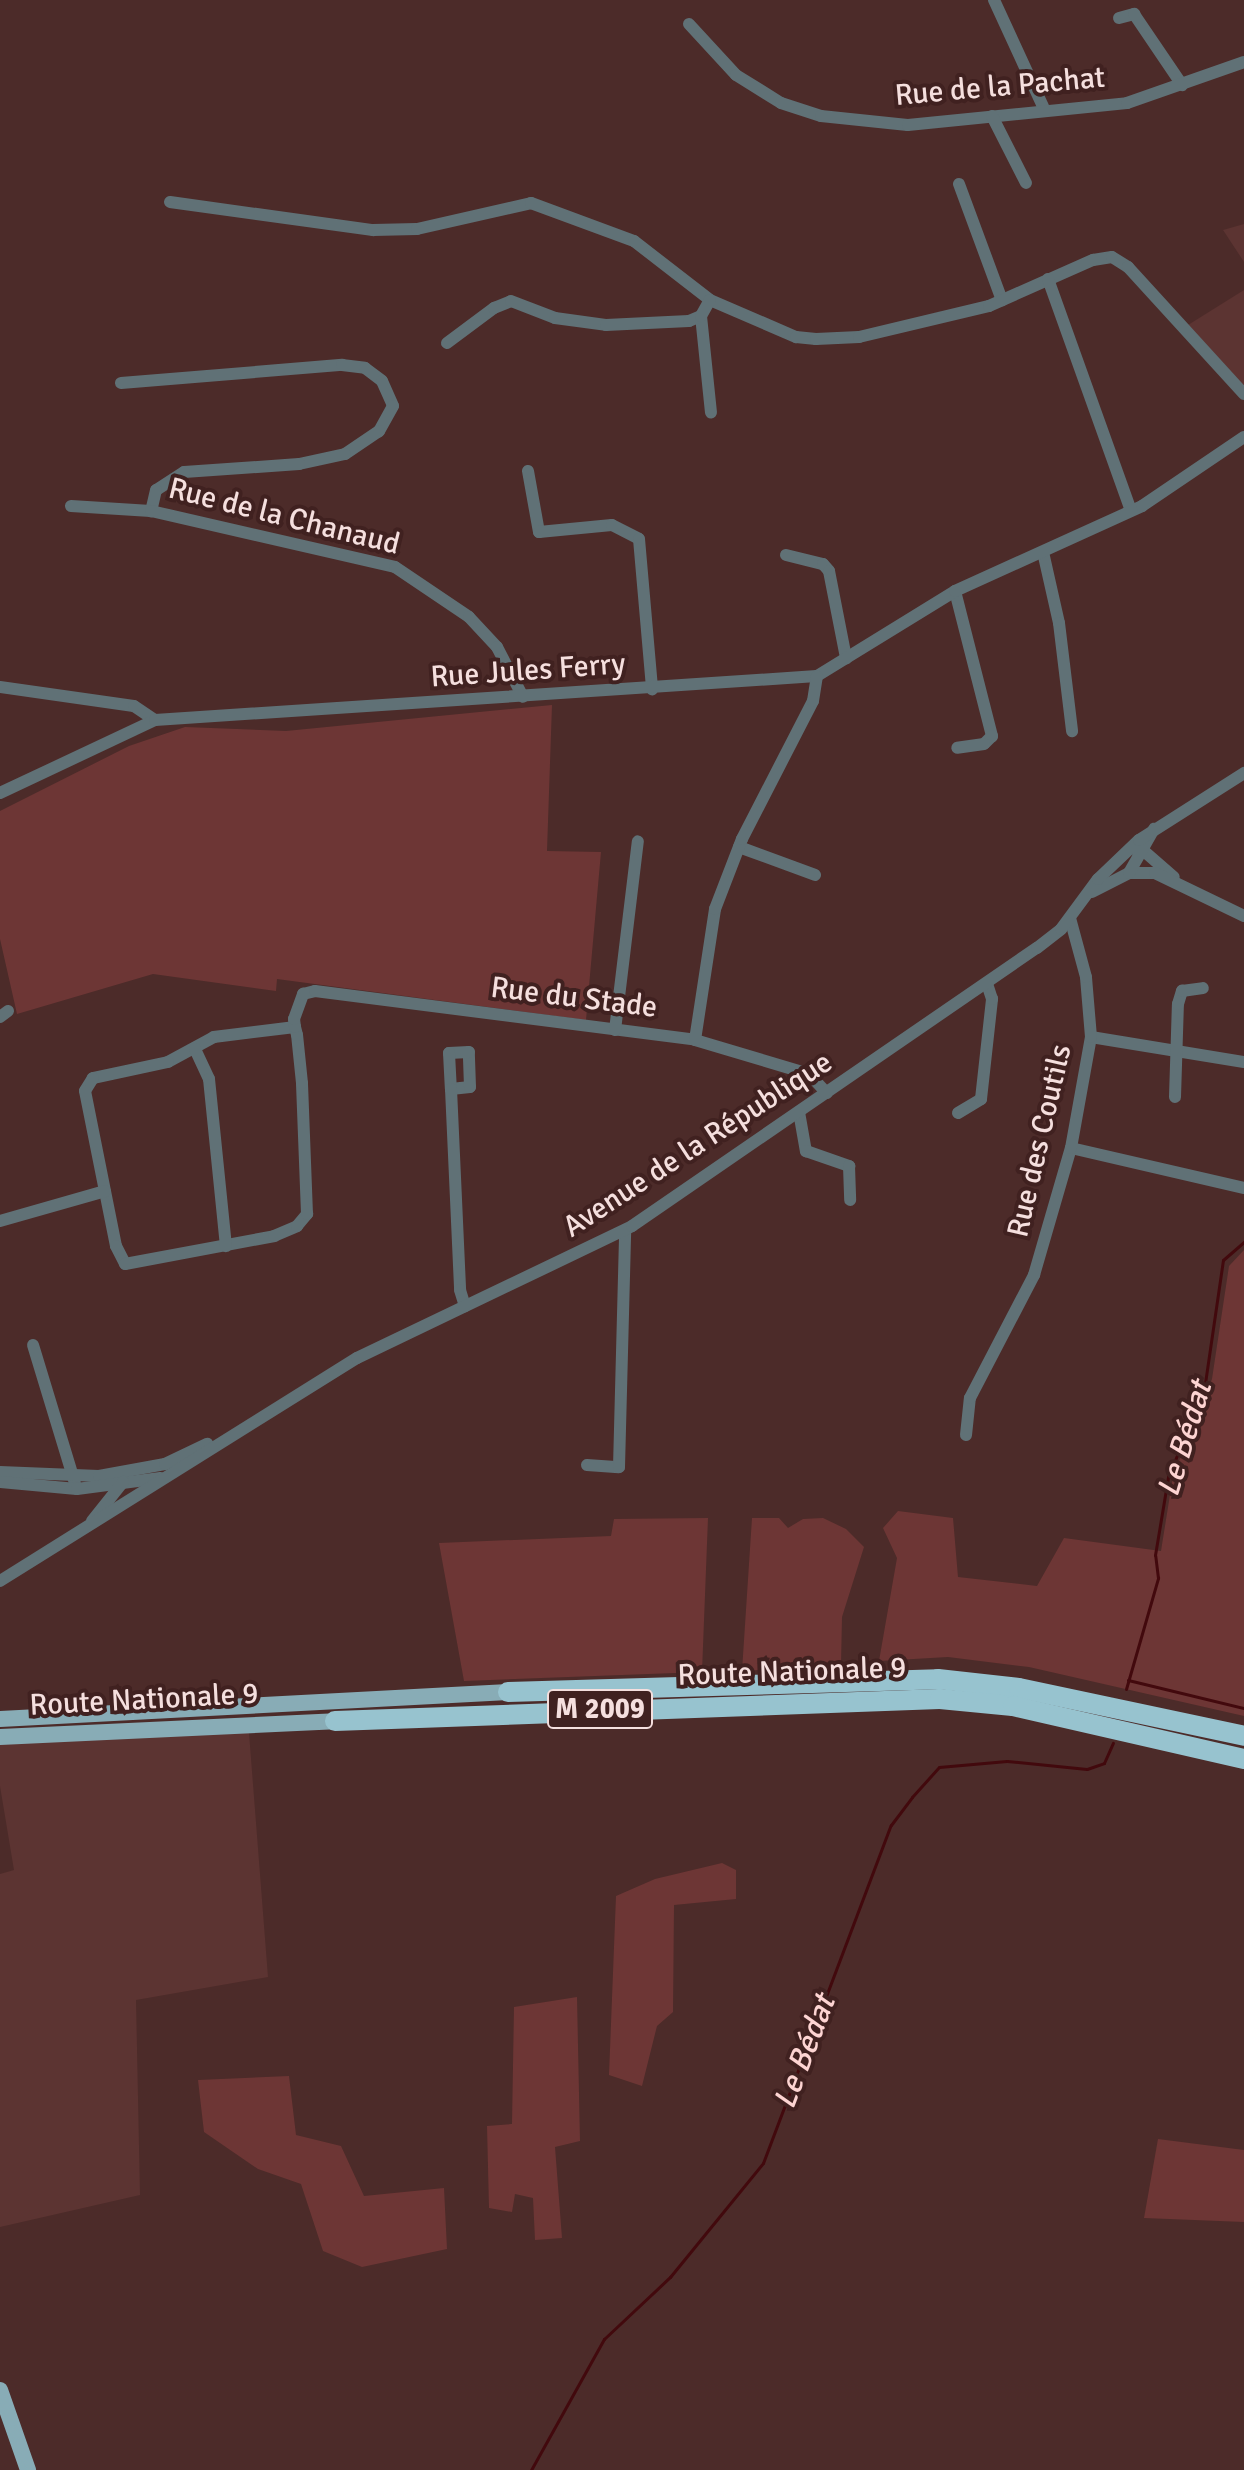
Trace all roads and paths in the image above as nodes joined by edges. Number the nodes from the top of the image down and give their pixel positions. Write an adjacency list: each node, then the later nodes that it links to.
1 (994, 0): 6 (street)
2 (1119, 18): 5 (street)
3 (689, 24): 7 (street, Rue de la Pachat)
4 (1244, 62): 5 (street, Rue de la Pachat)
5 (1182, 85): 6 (street, Rue de la Pachat)
6 (1045, 111): 7 (street, Rue de la Pachat)
7 (992, 116): 8 (street)
8 (1026, 183)
9 (959, 184): 13 (street)
10 (170, 202): 12 (street)
11 (1048, 279): 13 (street); 17 (street); 23 (street)
12 (710, 300): 13 (street); 14 (street)
13 (1002, 300)
14 (701, 316): 15 (street); 18 (street)
15 (447, 343)
16 (121, 383): 22 (street)
17 (1244, 394)
18 (711, 412)
19 (1244, 437): 23 (street, Rue Jules Ferry)
20 (528, 471): 30 (street)
21 (71, 506): 22 (street, Rue de la Chanaud)
22 (151, 511): 31 (street, Rue de la Chanaud)
23 (1131, 511): 24 (street, Rue Jules Ferry)
24 (1043, 552): 26 (street, Rue Jules Ferry); 33 (street)
25 (786, 555): 27 (street)
26 (955, 591): 27 (street, Rue Jules Ferry); 34 (street)
27 (846, 658): 28 (street, Rue Jules Ferry)
28 (817, 676): 30 (street, Rue Jules Ferry); 39 (street)
29 (0, 687): 32 (street)
30 (652, 689): 31 (street, Rue Jules Ferry)
31 (523, 697): 32 (street, Rue Jules Ferry)
32 (155, 720): 36 (street, Rue Jules Ferry)
33 (1072, 731)
34 (957, 748)
35 (1244, 773): 37 (street, Avenue de la République)
36 (0, 793)
37 (1155, 827): 40 (street, Avenue de la République); 41 (street, Avenue de la République)
38 (638, 841): 51 (street)
39 (739, 847): 43 (street); 53 (street)
40 (1145, 852): 41 (street); 42 (street, Avenue de la République); 44 (street)
41 (1125, 854): 45 (street, Avenue de la République)
42 (1129, 873): 44 (street); 45 (street, Avenue de la République)
43 (815, 875)
44 (1183, 884): 46 (street)
45 (1092, 892): 47 (street, Avenue de la République)
46 (1244, 916)
47 (1070, 918): 48 (street, Avenue de la République); 52 (street, Rue des Coutils)
48 (987, 984): 58 (street, Avenue de la République); 61 (street)
49 (1203, 988): 55 (street)
50 (295, 1027): 51 (street, Rue du Stade); 54 (street); 68 (street)
51 (615, 1030): 53 (street, Rue du Stade)
52 (1091, 1037): 55 (street); 62 (street, Rue des Coutils)
53 (695, 1040): 58 (street, Rue du Stade)
54 (195, 1049): 64 (street); 68 (street)
55 (1175, 1052): 56 (street); 59 (street)
56 (1244, 1062)
57 (451, 1089): 69 (street)
58 (827, 1093): 60 (street, Avenue de la République)
59 (1175, 1097)
60 (799, 1112): 65 (street); 67 (street, Avenue de la République)
61 (958, 1113)
62 (1071, 1148): 63 (street); 72 (street, Rue des Coutils)
63 (1244, 1188)
64 (105, 1191): 66 (street); 68 (street)
65 (850, 1200)
66 (0, 1221)
67 (625, 1230): 69 (street, Avenue de la République); 73 (street)
68 (226, 1246)
69 (465, 1306): 71 (street, Avenue de la République)
70 (33, 1345): 78 (street)
71 (260, 1418): 75 (street, Avenue de la République); 76 (street, Avenue de la République)
72 (966, 1435)
73 (587, 1465)
74 (0, 1472): 78 (street)
75 (128, 1472): 78 (street, Avenue de la République); 79 (street)
76 (175, 1474): 79 (street); 80 (street, Avenue de la République)
77 (0, 1482): 78 (street)
78 (75, 1484): 79 (street)
79 (120, 1486): 80 (street)
80 (85, 1529): 81 (street)
81 (0, 1581)
82 (508, 1692): 83 (main road, M 2009); 85 (highway, Route Nationale 9 / M 2009)
83 (0, 1719)
84 (335, 1721): 86 (main road, Route Nationale 9 / M 2009); 87 (highway, Route Nationale 9 / M 2009)
85 (1244, 1736)
86 (0, 1737)
87 (1244, 1759)
88 (0, 2390): 89 (main road)
89 (28, 2470)

